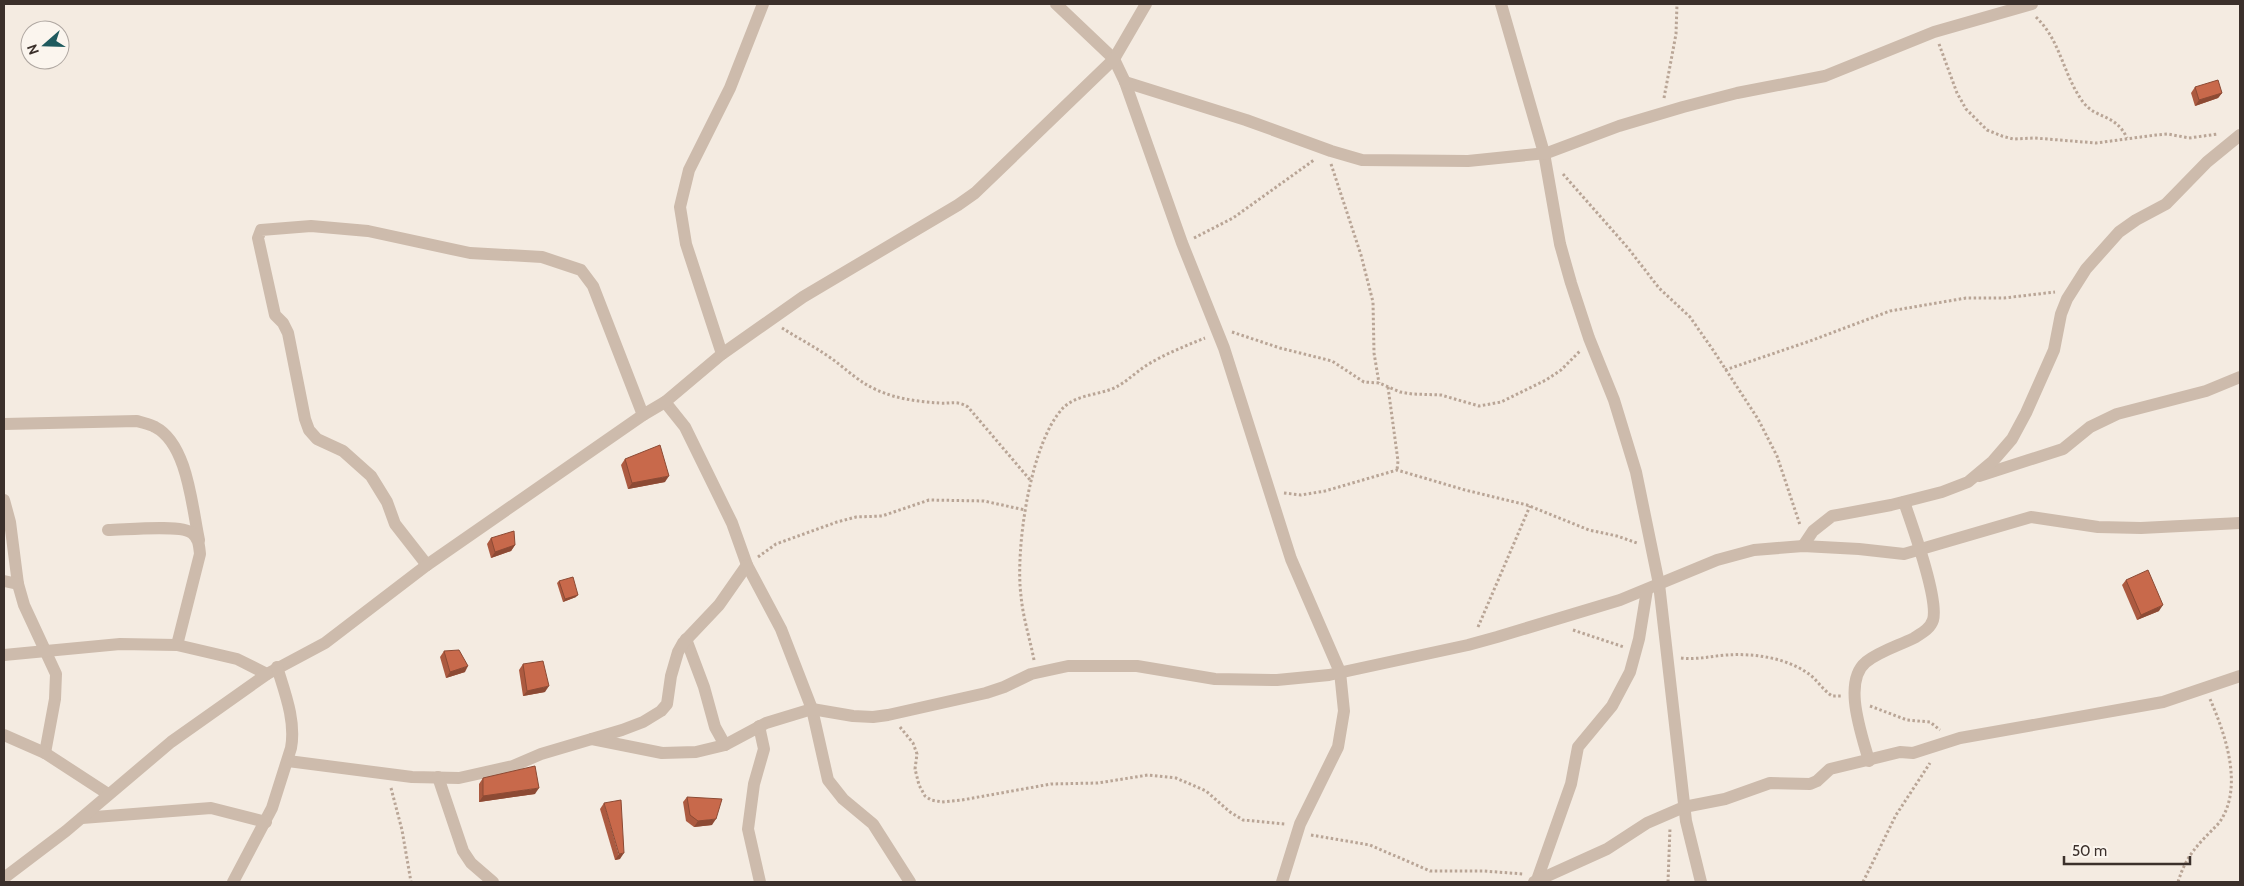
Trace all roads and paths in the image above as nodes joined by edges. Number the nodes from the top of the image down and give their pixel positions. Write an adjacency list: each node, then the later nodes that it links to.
1 (763, 4): 21 (street)
2 (1056, 4): 8 (street)
3 (1146, 4): 8 (street)
4 (1500, 4): 15 (street)
5 (1677, 4): 10 (path)
6 (2024, 5): 7 (street); 13 (path)
7 (1934, 32): 10 (street); 13 (path)
8 (1114, 59): 9 (street); 18 (street)
9 (1125, 82): 14 (street); 16 (street)
10 (1662, 114): 15 (street)
11 (2225, 133): 13 (path)
12 (2240, 135): 17 (street)
13 (2127, 138)
14 (1328, 150): 15 (street); 16 (path); 24 (path)
15 (1544, 155): 20 (street); 22 (path)
16 (1182, 244): 19 (street)
17 (2074, 286): 22 (path); 30 (street)
18 (771, 321): 21 (street); 31 (path)
19 (1218, 332): 24 (path); 31 (path); 32 (street)
20 (1589, 338): 25 (path); 42 (street)
21 (722, 354): 26 (street)
22 (1725, 370): 40 (path)
23 (2240, 377): 30 (street)
24 (1379, 383): 25 (path)
25 (1388, 387): 29 (path)
26 (664, 402): 27 (street); 44 (street)
27 (642, 415): 43 (street); 43 (street)
28 (4, 424): 39 (street)
29 (1397, 470): 32 (path); 35 (path)
30 (1974, 477): 34 (street)
31 (1032, 482): 36 (path)
32 (1270, 490): 58 (street)
33 (4, 500): 46 (street)
34 (1904, 502): 40 (street); 41 (street)
35 (1530, 506): 42 (path); 51 (path)
36 (1025, 510): 44 (path); 57 (path)
37 (2240, 523): 41 (street)
38 (108, 530): 39 (street)
39 (199, 540): 50 (street)
40 (1803, 546): 41 (street); 47 (street)
41 (1919, 550): 61 (street)
42 (1652, 553): 47 (street)
43 (427, 565): 56 (street)
44 (747, 566): 49 (street); 62 (street)
45 (4, 581): 46 (street)
46 (18, 584): 52 (street)
47 (1653, 587): 51 (street); 53 (street); 55 (street)
48 (1573, 630): 53 (path)
49 (686, 640): 66 (street); 68 (street)
50 (177, 645): 52 (street); 56 (street)
51 (1468, 645): 58 (street)
52 (47, 652): 54 (street); 69 (street)
53 (1636, 652): 80 (street)
54 (4, 655)
55 (1668, 658): 61 (path); 75 (street)
56 (272, 671): 70 (street); 74 (street)
57 (1037, 672): 58 (street); 63 (street)
58 (1340, 672): 78 (street)
59 (2240, 676): 60 (street)
60 (2205, 688): 67 (street); 90 (path)
61 (1854, 696): 67 (path); 71 (street)
62 (812, 709): 63 (street); 64 (street); 85 (street)
63 (888, 715): 78 (path)
64 (759, 726): 68 (street); 84 (street)
65 (4, 735): 69 (street)
66 (592, 739): 68 (street); 73 (street)
67 (1945, 742): 71 (street); 89 (path)
68 (725, 745)
69 (45, 753): 74 (street)
70 (288, 761): 72 (street); 77 (street)
71 (1869, 761): 75 (street)
72 (388, 773): 73 (street); 82 (path)
73 (438, 777): 83 (street)
74 (108, 794): 76 (street)
75 (1679, 809): 80 (street); 87 (path); 88 (street)
76 (82, 818): 77 (street); 79 (street)
77 (266, 822): 81 (street)
78 (1299, 828): 80 (path); 86 (street)
79 (4, 878)
80 (1535, 881)
81 (233, 882)
82 (411, 882)
83 (493, 882)
84 (760, 882)
85 (910, 882)
86 (1282, 882)
87 (1668, 882)
88 (1701, 882)
89 (1863, 882)
90 (2178, 882)

